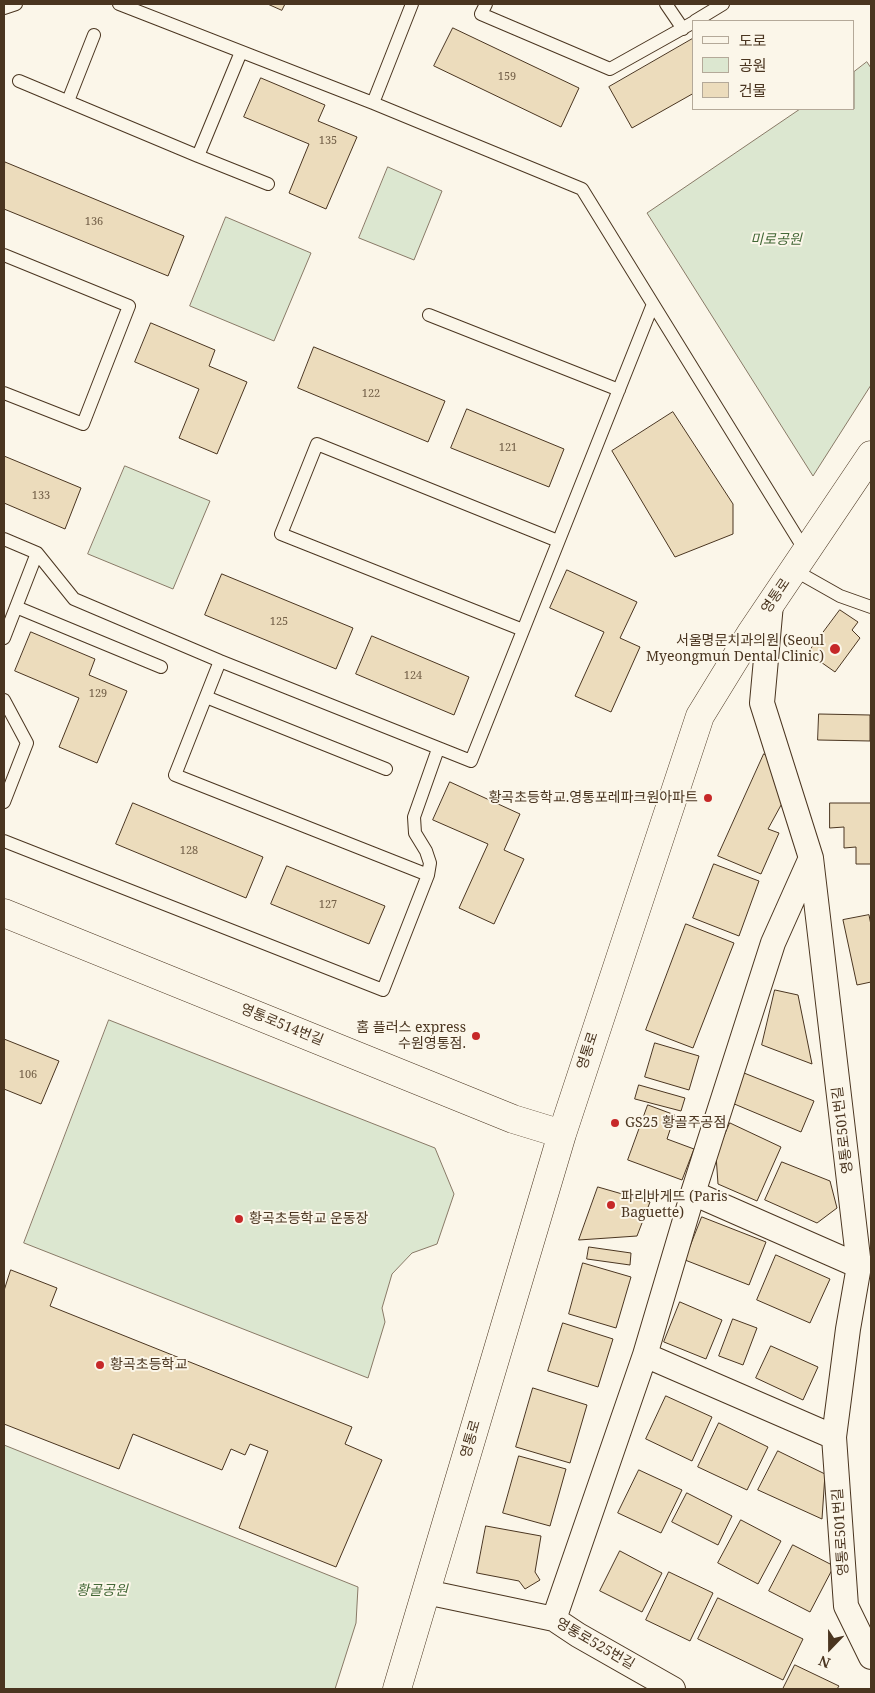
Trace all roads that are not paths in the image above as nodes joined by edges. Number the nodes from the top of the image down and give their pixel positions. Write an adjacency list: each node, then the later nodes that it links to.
1 (16, 4): 7 (lane)
2 (119, 4): 11 (lane)
3 (412, 4): 14 (lane)
4 (486, 4): 9 (lane)
5 (666, 4): 9 (lane)
6 (723, 4): 8 (lane)
7 (4, 8)
8 (697, 20)
9 (690, 24)
10 (94, 35): 13 (lane)
11 (241, 52): 14 (lane); 15 (lane)
12 (19, 80): 13 (lane)
13 (68, 102): 15 (lane)
14 (373, 103): 18 (lane)
15 (198, 156): 16 (lane)
16 (268, 184)
17 (4, 255): 21 (lane)
18 (653, 304): 20 (lane); 26 (lane)
19 (429, 315): 20 (lane)
20 (618, 390): 24 (lane)
21 (4, 393)
22 (871, 455): 26 (street, 영통로)
23 (4, 539): 25 (lane)
24 (558, 541): 30 (lane); 30 (lane)
25 (37, 553): 28 (lane); 32 (lane)
26 (800, 561): 27 (street, 영통로); 29 (lane)
27 (771, 604): 40 (street, 영통로501번길); 43 (street, 영통로)
28 (16, 607): 31 (lane); 33 (lane)
29 (871, 608)
30 (523, 630): 36 (lane)
31 (4, 638)
32 (220, 661): 34 (lane); 36 (lane)
33 (160, 667)
34 (206, 697): 37 (lane); 41 (lane)
35 (4, 700): 38 (lane)
36 (438, 749): 41 (lane)
37 (386, 769)
38 (4, 802)
39 (4, 841): 41 (lane)
40 (811, 858): 44 (street); 45 (street, 영통로501번길)
41 (428, 875)
42 (4, 913): 43 (street, 영통로514번길)
43 (562, 1134): 48 (street, 영통로)
44 (693, 1194): 45 (street); 46 (street)
45 (859, 1266): 47 (street, 영통로501번길)
46 (645, 1355): 47 (street); 49 (street)
47 (834, 1437): 50 (street, 영통로501번길)
48 (426, 1592): 49 (street, 영통로525번길); 51 (street, 영통로)
49 (554, 1619): 52 (street, 영통로525번길)
50 (871, 1657)
51 (397, 1689)
52 (673, 1689)

